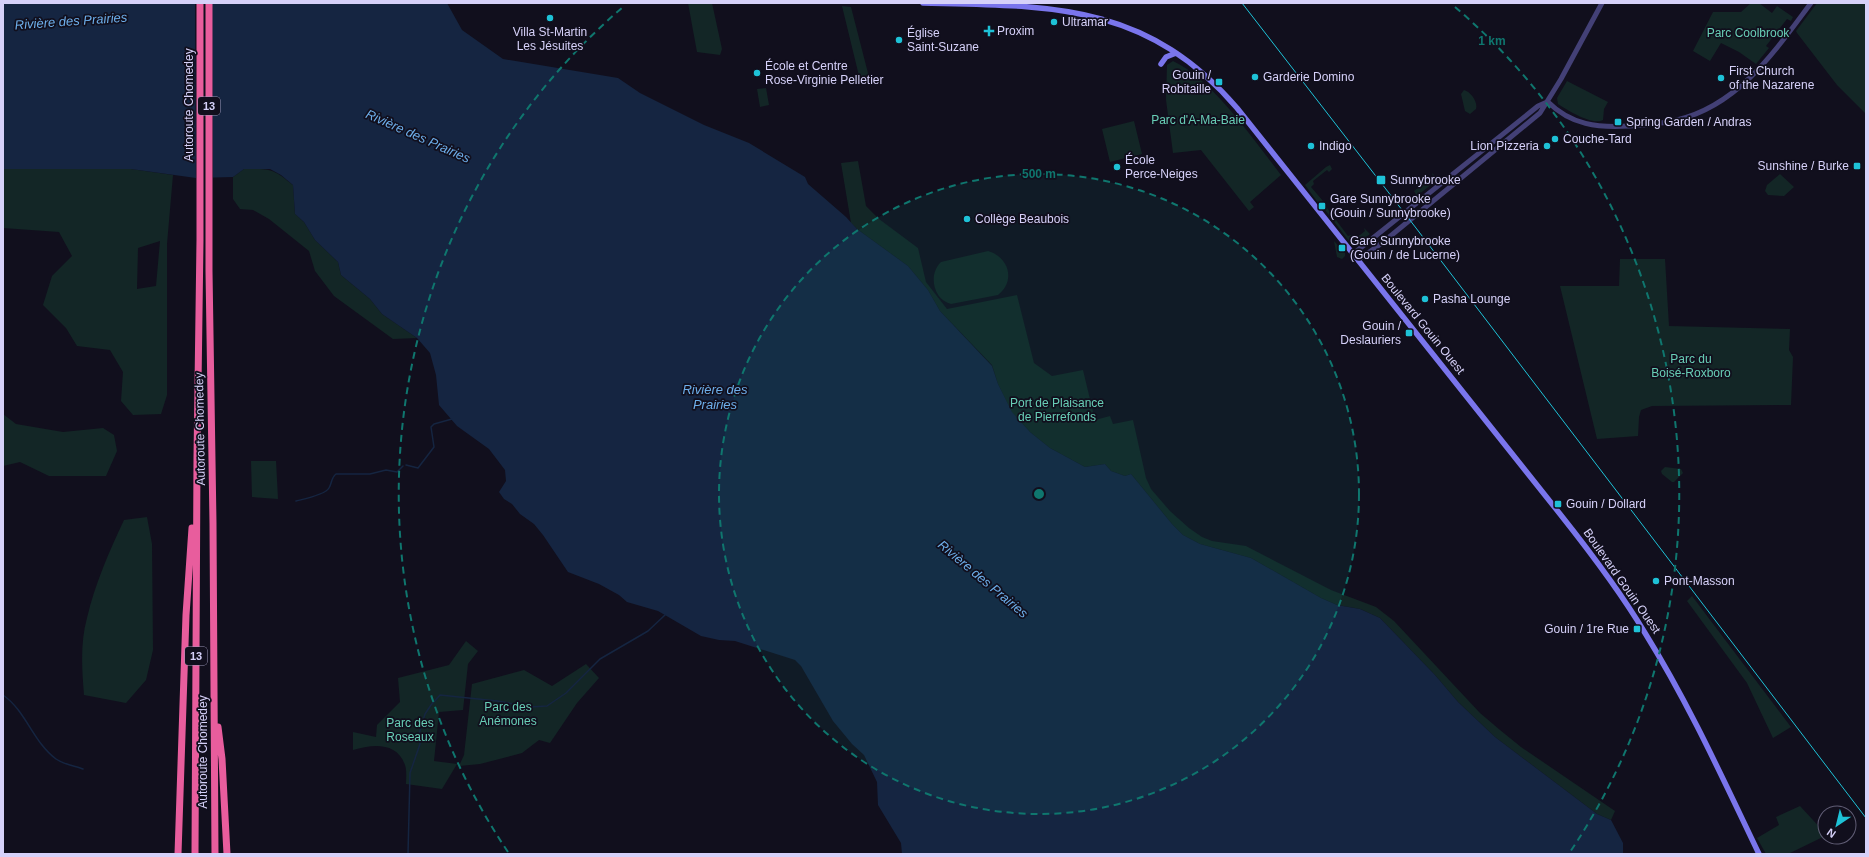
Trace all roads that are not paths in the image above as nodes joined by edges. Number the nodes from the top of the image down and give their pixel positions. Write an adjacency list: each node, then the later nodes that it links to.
1 (200, 3): 11 (highway, Autoroute Chomedey / 13)
2 (209, 3): 12 (highway, Autoroute Chomedey / 13)
3 (923, 3): 6 (main road, Boulevard Gouin Ouest)
4 (1602, 3): 8 (street)
5 (1811, 3): 8 (street)
6 (1176, 54): 7 (main road); 9 (main road, Boulevard Gouin Ouest)
7 (1161, 64)
8 (1548, 102): 9 (street); 10 (street)
9 (1353, 254): 10 (main road, Boulevard Gouin Ouest)
10 (1358, 260): 17 (main road, Boulevard Gouin Ouest)
11 (197, 458): 13 (highway); 14 (highway, Autoroute Chomedey / 13)
12 (215, 694): 15 (highway, Autoroute Chomedey / 13); 16 (highway)
13 (178, 854)
14 (195, 854)
15 (215, 854)
16 (227, 854)
17 (1759, 854)

